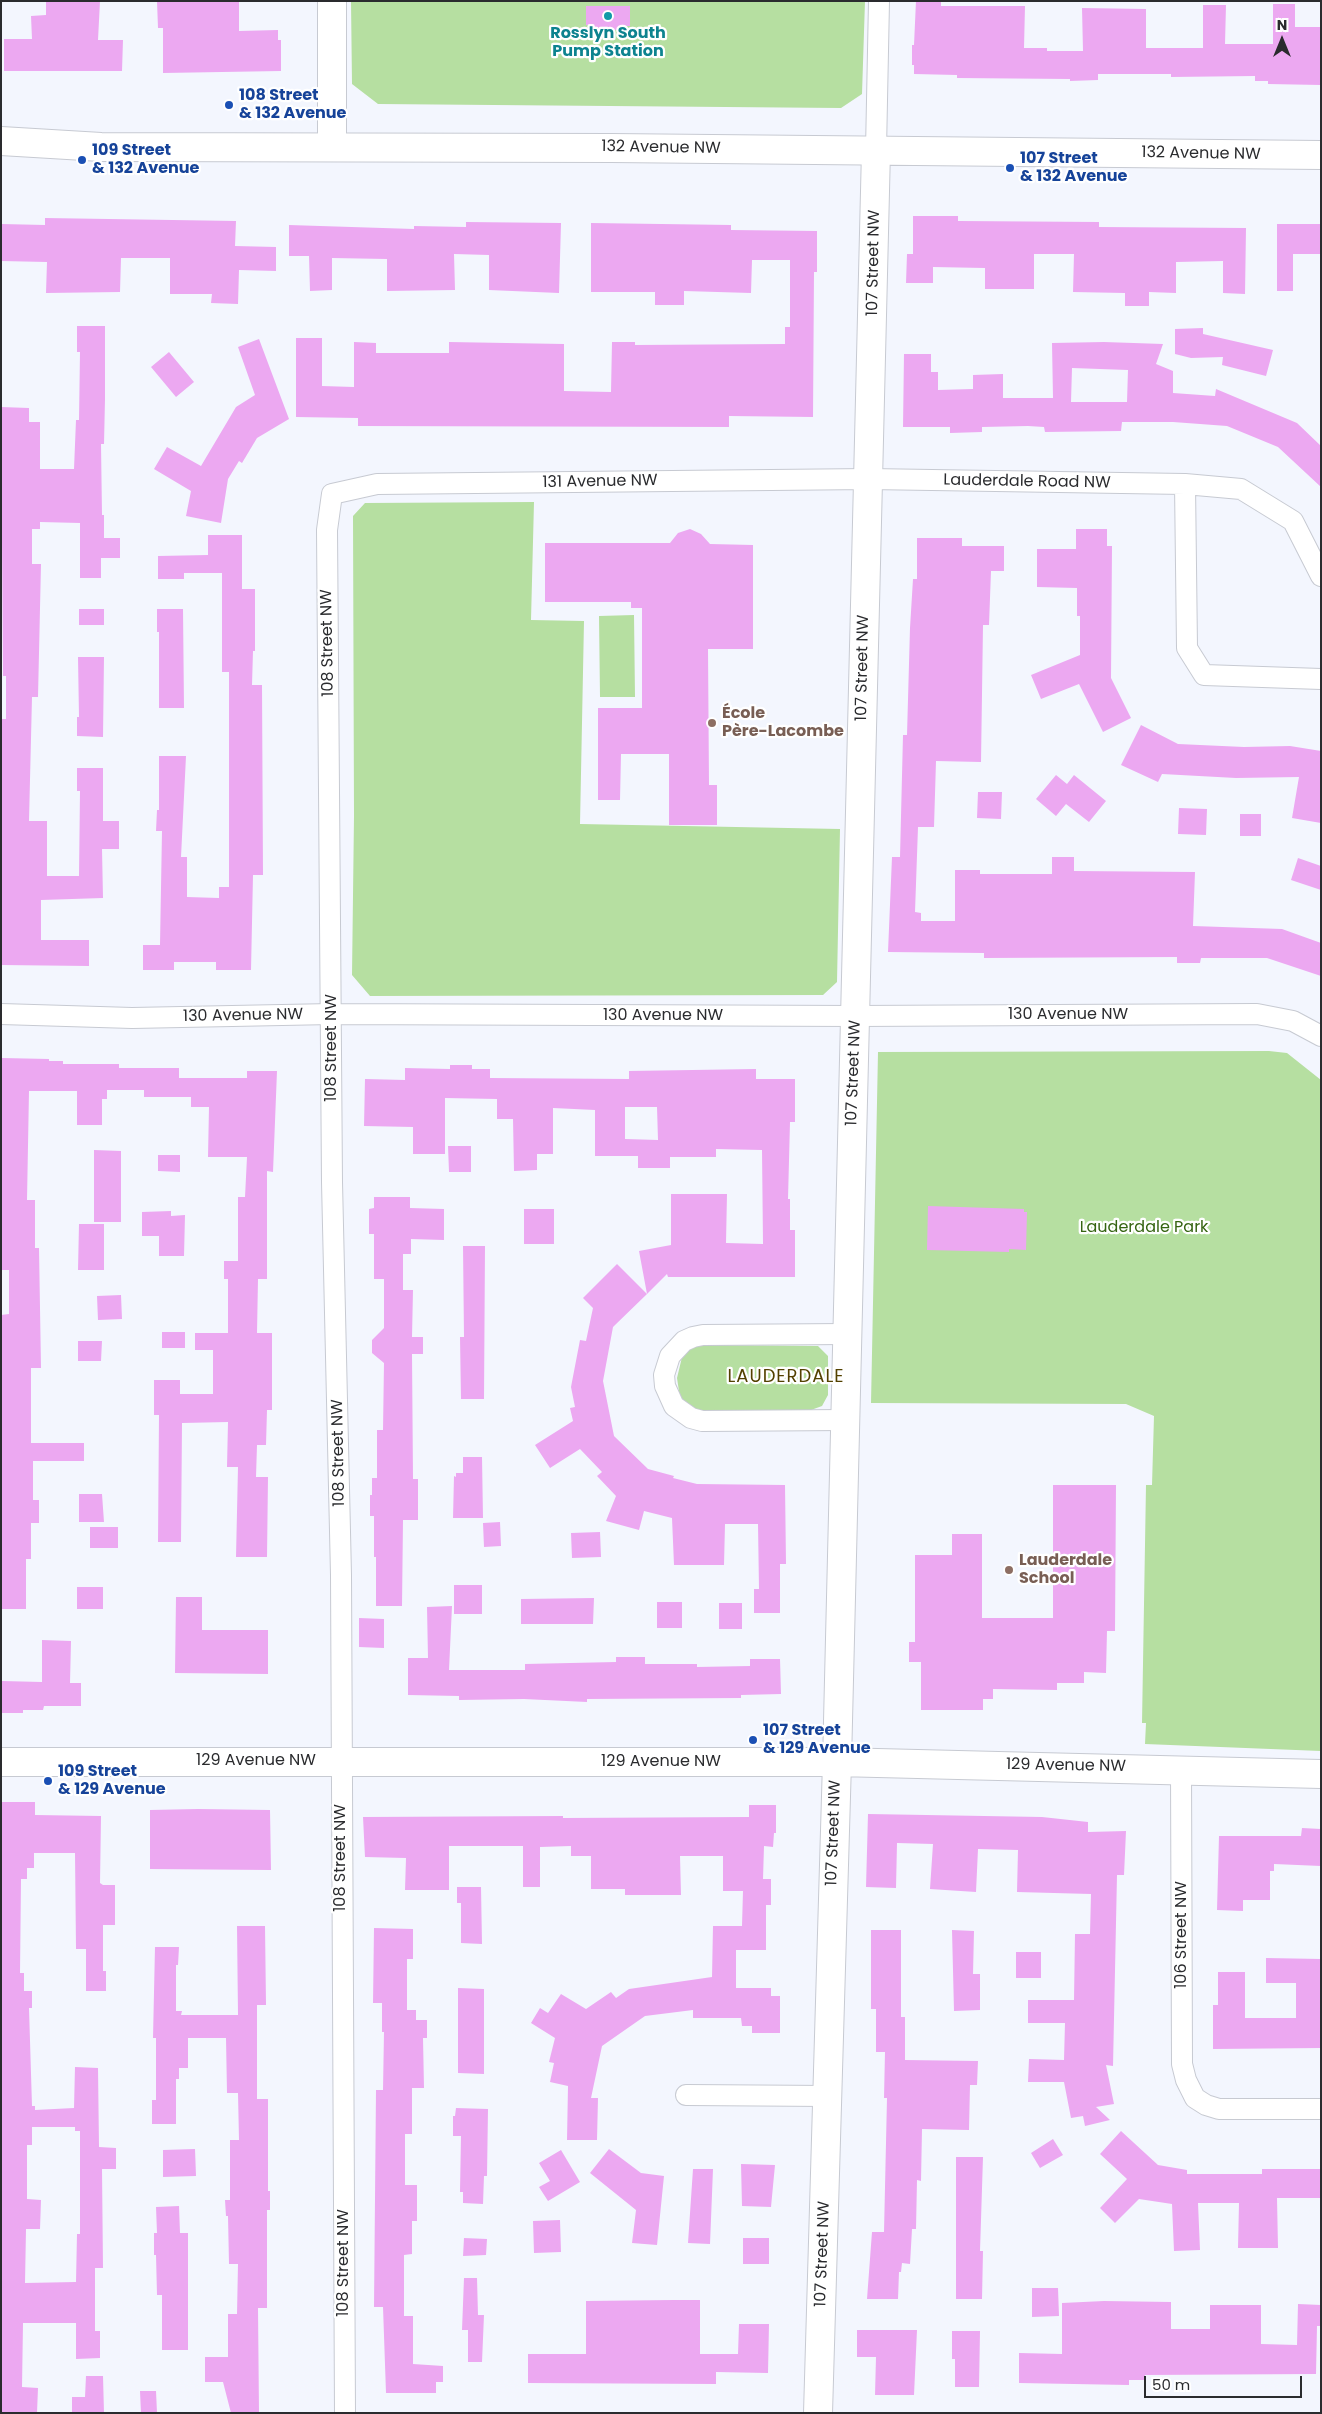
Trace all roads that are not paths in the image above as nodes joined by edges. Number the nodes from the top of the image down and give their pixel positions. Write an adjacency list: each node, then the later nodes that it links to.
1 (332, 1): 4 (street)
2 (879, 1): 5 (street, 107 Street NW)
3 (1, 141): 4 (street, 132 Avenue NW)
4 (332, 147): 5 (street, 132 Avenue NW)
5 (876, 150): 6 (street, 132 Avenue NW); 7 (street, 107 Street NW)
6 (1321, 155)
7 (869, 479): 8 (street, Lauderdale Road NW); 9 (street, 131 Avenue NW); 14 (street, 107 Street NW)
8 (1185, 484): 10 (street, Lauderdale Road NW); 11 (street)
9 (332, 494): 13 (street, 108 Street NW)
10 (1321, 576)
11 (1321, 679)
12 (1, 1014): 13 (street, 130 Avenue NW)
13 (332, 1014): 14 (street, 130 Avenue NW); 18 (street, 108 Street NW)
14 (855, 1016): 15 (street, 130 Avenue NW); 16 (street, 107 Street NW)
15 (1321, 1036)
16 (846, 1334): 17 (street, 107 Street NW); 17 (street)
17 (845, 1420): 20 (street, 107 Street NW)
18 (341, 1761): 19 (street, 129 Avenue NW); 20 (street, 129 Avenue NW); 26 (street, 108 Street NW)
19 (1, 1762)
20 (837, 1762): 21 (street, 129 Avenue NW); 24 (street, 107 Street NW)
21 (1181, 1769): 22 (street, 129 Avenue NW); 25 (street, 106 Street NW)
22 (1321, 1774)
23 (686, 2095): 24 (street)
24 (828, 2096): 27 (street, 107 Street NW)
25 (1321, 2110)
26 (345, 2413)
27 (818, 2413)

